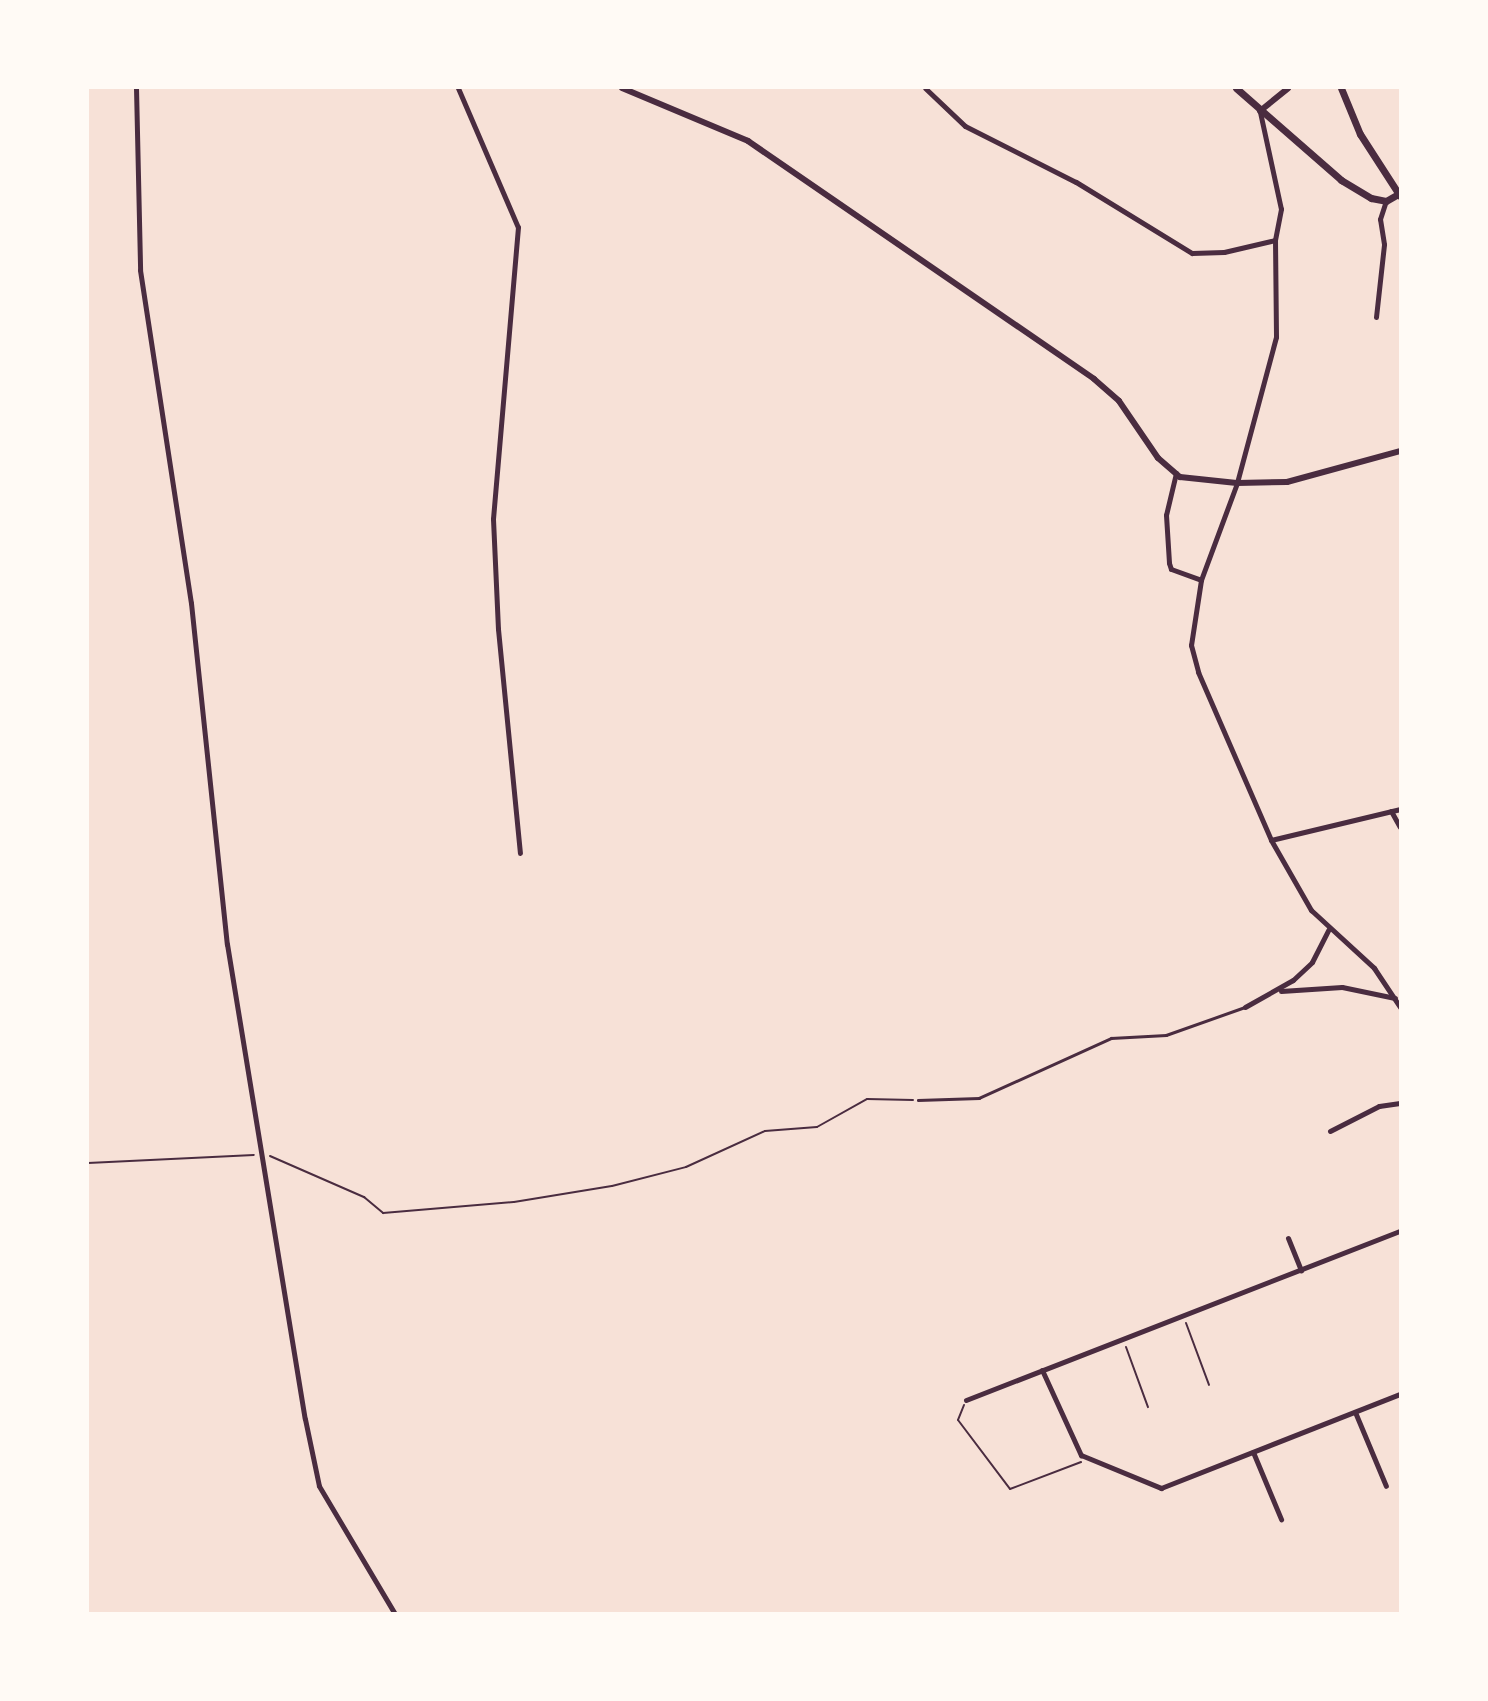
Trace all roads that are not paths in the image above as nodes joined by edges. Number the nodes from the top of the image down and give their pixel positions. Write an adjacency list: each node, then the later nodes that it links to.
1 (136, 88): 40 (street)
2 (458, 88): 21 (street)
3 (622, 88): 14 (street)
4 (925, 88): 11 (street)
5 (1236, 88): 8 (main road)
6 (1288, 88): 8 (street)
7 (1341, 88): 9 (main road)
8 (1260, 112): 10 (main road); 11 (street)
9 (1399, 195): 10 (main road)
10 (1386, 201): 12 (street)
11 (1275, 240): 15 (street)
12 (1376, 317)
13 (1401, 451): 15 (street)
14 (1175, 473): 15 (street); 16 (street)
15 (1237, 483): 16 (street)
16 (1201, 580): 20 (street)
17 (1401, 809): 18 (street)
18 (1391, 811): 19 (street); 20 (street)
19 (1401, 827)
20 (1271, 841): 22 (street)
21 (520, 853)
22 (1328, 930): 23 (street); 24 (street)
23 (1280, 991): 24 (street); 25 (street)
24 (1396, 999): 26 (street)
25 (1245, 1007): 27 (lane)
26 (1401, 1007)
27 (918, 1100)
28 (1401, 1103): 29 (street)
29 (1330, 1131)
30 (1401, 1231): 32 (street)
31 (1288, 1238): 32 (street)
32 (1301, 1270): 33 (street)
33 (1042, 1370): 35 (street); 37 (street)
34 (1401, 1394): 36 (street)
35 (966, 1400)
36 (1355, 1412): 37 (street); 38 (street)
37 (1253, 1452): 39 (street)
38 (1386, 1486)
39 (1281, 1519)
40 (395, 1614)

